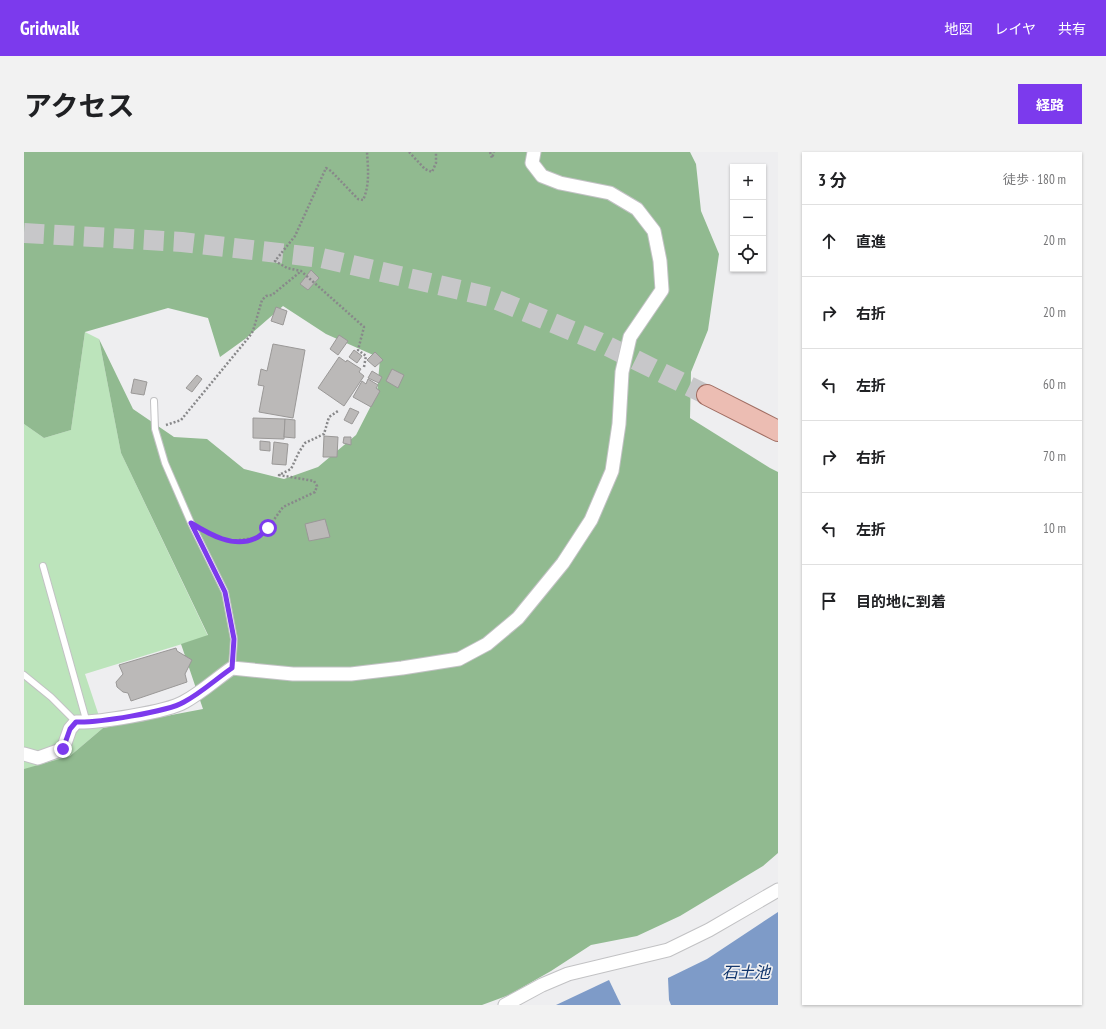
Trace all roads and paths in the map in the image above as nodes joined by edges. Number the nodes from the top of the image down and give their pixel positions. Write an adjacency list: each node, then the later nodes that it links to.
1 (367, 152): 7 (path)
2 (409, 152): 3 (path)
3 (436, 152)
4 (490, 152): 5 (path)
5 (494, 152)
6 (534, 152): 16 (street)
7 (300, 271): 8 (path); 12 (path)
8 (364, 366)
9 (707, 395): 13 (main road)
10 (154, 401): 12 (lane)
11 (338, 411): 14 (path)
12 (155, 429): 14 (lane)
13 (778, 430)
14 (191, 523): 16 (lane)
15 (43, 566): 18 (lane)
16 (232, 668): 18 (street)
17 (24, 675): 18 (lane)
18 (82, 723): 19 (street)
19 (24, 754)
20 (778, 890): 21 (street)
21 (505, 1005)

